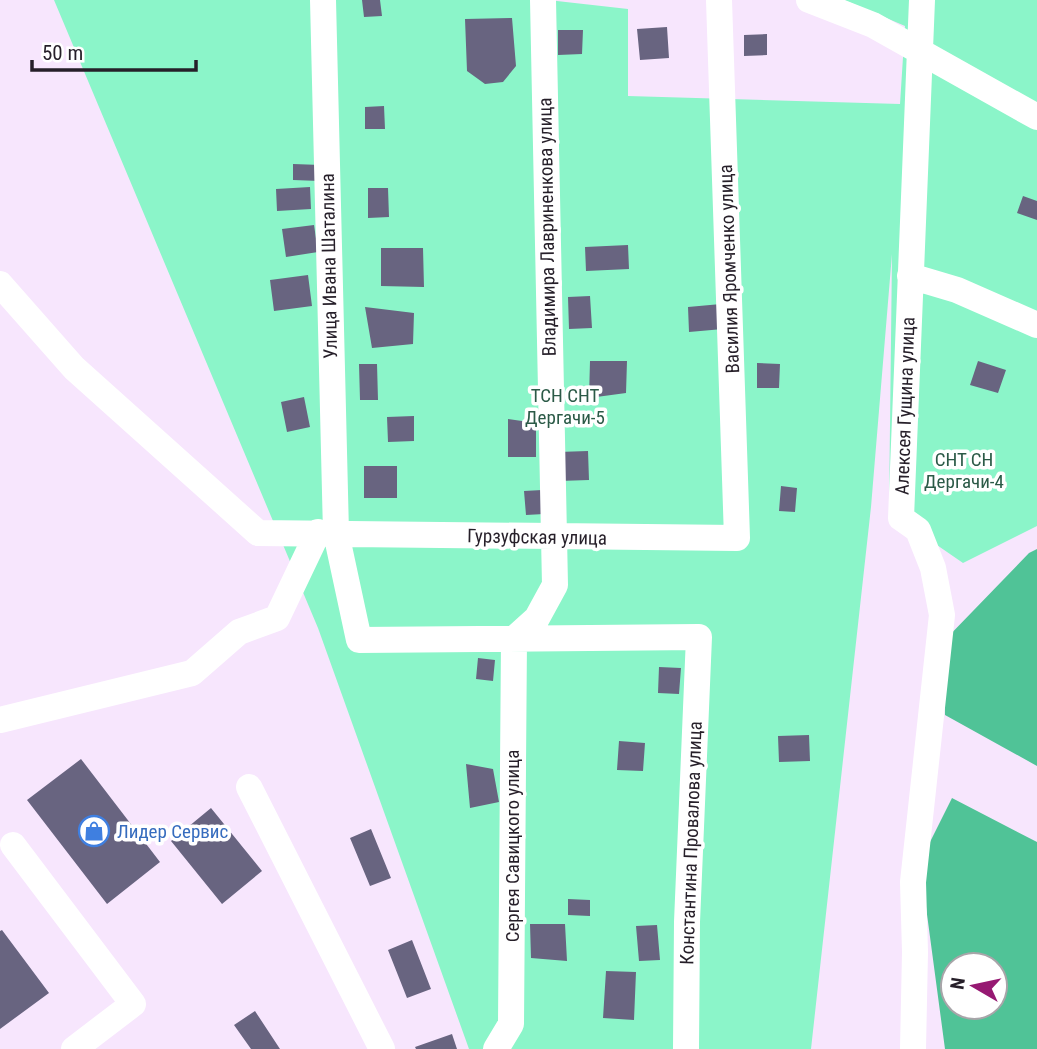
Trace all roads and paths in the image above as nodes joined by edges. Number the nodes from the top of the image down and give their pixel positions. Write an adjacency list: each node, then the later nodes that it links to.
1 (323, 0): 11 (street, Улица Ивана Шаталина)
2 (543, 0): 12 (street, Владимира Лавриненкова улица)
3 (719, 0): 13 (street, Василия Яромченко улица)
4 (809, 0): 6 (street)
5 (922, 0): 6 (street, Алексея Гущина улица)
6 (919, 51): 7 (street); 8 (street, Алексея Гущина улица)
7 (1037, 117)
8 (910, 276): 10 (street); 22 (street, Алексея Гущина улица)
9 (0, 284): 11 (street, Гурзуфская улица)
10 (1037, 325)
11 (327, 532): 12 (street, Гурзуфская улица); 14 (street, Улица Ивана Шаталина); 15 (street)
12 (552, 538): 13 (street, Гурзуфская улица); 14 (street, Владимира Лавриненкова улица)
13 (737, 538)
14 (514, 639): 20 (street, Сергея Савицкого улица); 21 (street, Константина Провалова улица)
15 (0, 720)
16 (249, 787): 19 (street)
17 (13, 845): 18 (street)
18 (74, 1049)
19 (382, 1049)
20 (496, 1049)
21 (686, 1049)
22 (913, 1049)

